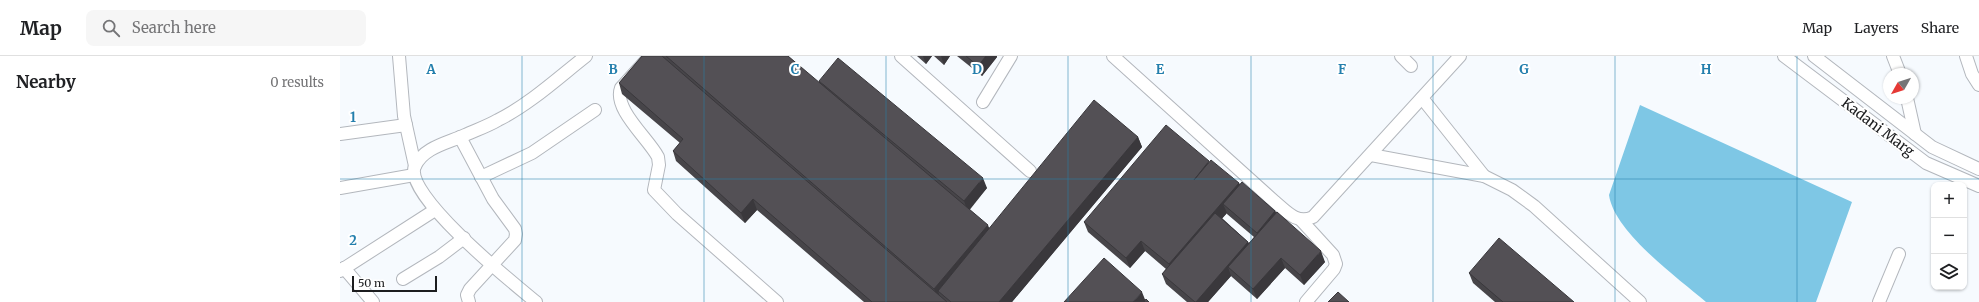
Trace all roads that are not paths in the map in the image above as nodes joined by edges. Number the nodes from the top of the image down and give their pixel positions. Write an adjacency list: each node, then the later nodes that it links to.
1 (399, 56): 20 (street)
2 (586, 56): 23 (street)
3 (650, 56): 42 (street)
4 (901, 56): 27 (street)
5 (1011, 56): 17 (street)
6 (1113, 56): 33 (street)
7 (1401, 56): 13 (street)
8 (1460, 56): 16 (street)
9 (1784, 56): 30 (street, Kadani Marg)
10 (1814, 56): 22 (street, Kadani Marg)
11 (1893, 56): 14 (street)
12 (1966, 56): 15 (street)
13 (1411, 66)
14 (1898, 68)
15 (1979, 85)
16 (1422, 98): 24 (street); 28 (street)
17 (983, 102)
18 (1908, 104): 22 (street)
19 (595, 110): 29 (street)
20 (406, 125): 21 (street); 26 (street)
21 (340, 134)
22 (1916, 134): 25 (street, Kadani Marg)
23 (460, 137): 26 (street); 29 (street)
24 (1371, 155): 28 (street); 33 (street)
25 (1979, 169)
26 (414, 171): 31 (street); 32 (street)
27 (1030, 171)
28 (1484, 176): 44 (street)
29 (481, 177): 36 (street)
30 (1979, 186)
31 (340, 188)
32 (435, 210): 34 (street); 37 (street)
33 (1301, 220): 43 (street)
34 (464, 238): 36 (street); 38 (street)
35 (1899, 254): 45 (street)
36 (492, 266): 40 (street); 41 (street)
37 (342, 270): 39 (street)
38 (403, 279)
39 (373, 302)
40 (469, 302)
41 (536, 302)
42 (777, 302)
43 (1306, 302)
44 (1640, 302)
45 (1879, 302)

